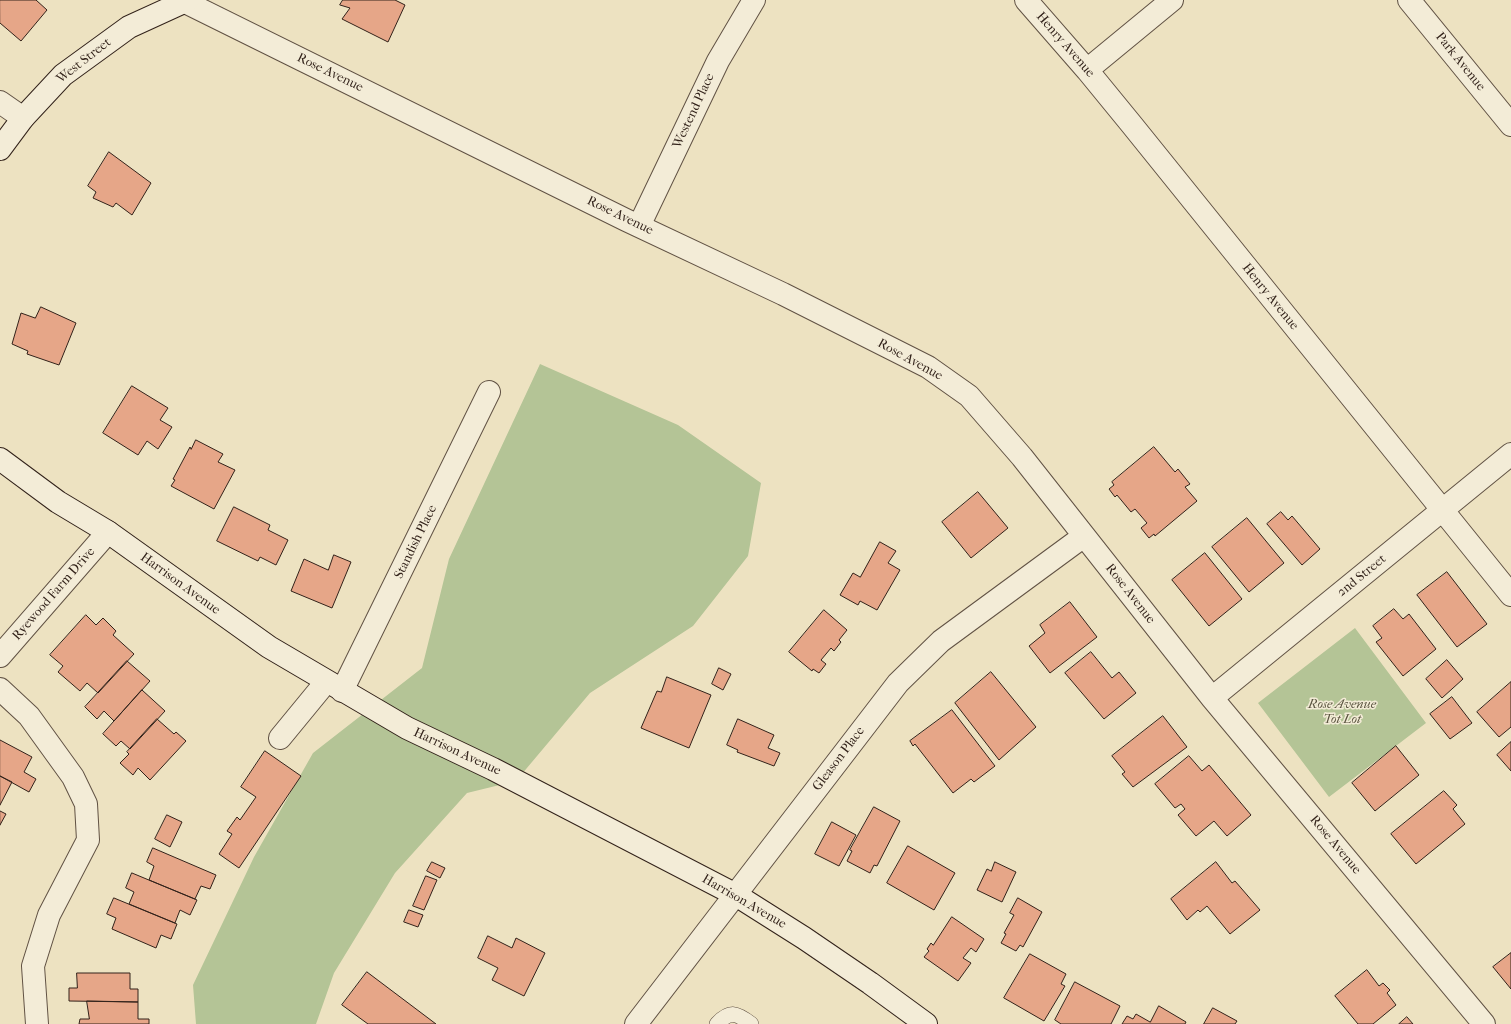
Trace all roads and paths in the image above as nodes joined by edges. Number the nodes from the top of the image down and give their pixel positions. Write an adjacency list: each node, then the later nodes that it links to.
1 (754, 0): 11 (street, Westend Place)
2 (1026, 0): 6 (street, Henry Avenue)
3 (1172, 0): 6 (street)
4 (1409, 0): 9 (street, Park Avenue)
5 (187, 1): 8 (street, West Street); 11 (street, Rose Avenue)
6 (1087, 70): 15 (street, Henry Avenue)
7 (0, 102): 8 (street)
8 (23, 118): 10 (street, West Street)
9 (1511, 125)
10 (0, 149)
11 (639, 226): 17 (street, Rose Avenue)
12 (489, 392): 20 (street, Standish Place)
13 (1511, 454): 15 (street, 2nd Street)
14 (0, 459): 16 (street, Harrison Avenue)
15 (1442, 511): 18 (street, Henry Avenue); 22 (street, 2nd Street)
16 (108, 532): 19 (street, Ryewood Farm Drive); 20 (street, Harrison Avenue)
17 (1084, 536): 22 (street, Rose Avenue); 24 (street, Gleason Place)
18 (1511, 595)
19 (0, 656)
20 (334, 687): 23 (street, Standish Place); 24 (street, Harrison Avenue)
21 (0, 689): 25 (street)
22 (1212, 698): 30 (street, Rose Avenue)
23 (280, 738)
24 (736, 895): 26 (street, Gleason Place); 29 (street, Harrison Avenue)
25 (37, 1024)
26 (636, 1024)
27 (717, 1024): 28 (lane)
28 (751, 1024)
29 (926, 1024)
30 (1484, 1024)

